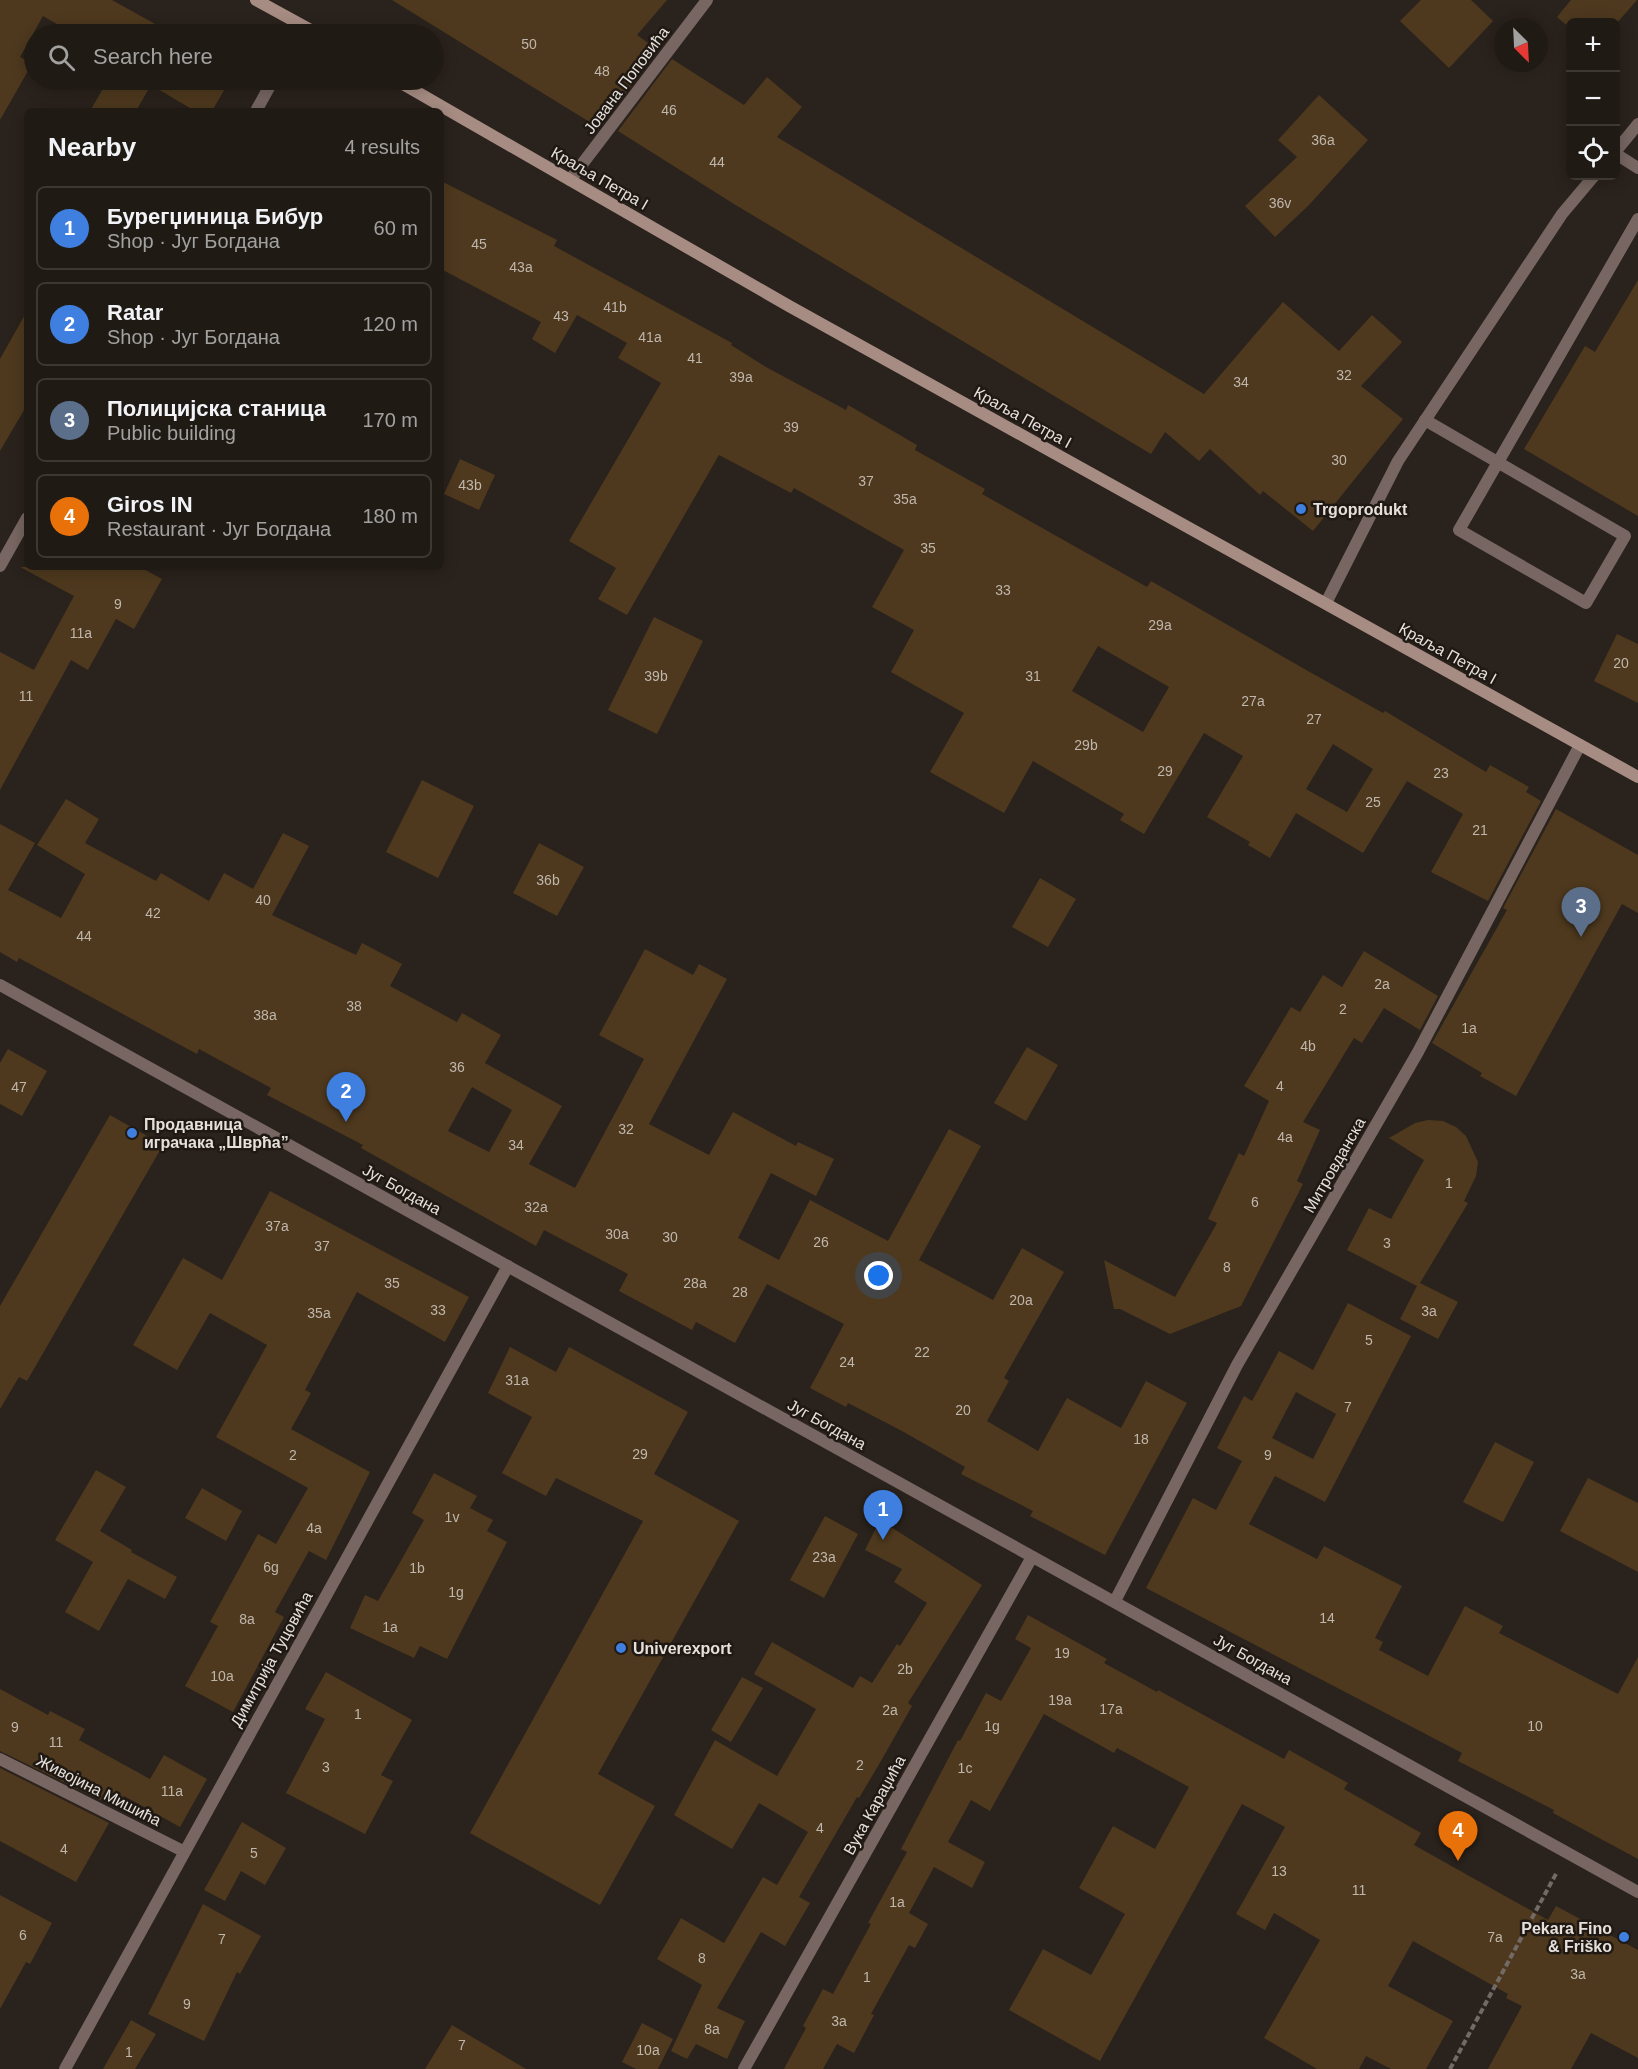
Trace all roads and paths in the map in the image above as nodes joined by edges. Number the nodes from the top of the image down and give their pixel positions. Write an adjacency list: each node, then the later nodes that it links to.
1 (256, 0): 3 (main road)
2 (707, 0): 11 (street, Јована Поповића)
3 (292, 24)
4 (268, 90): 6 (street)
5 (413, 90): 11 (main road, Краља Петра I)
6 (258, 108)
7 (1638, 124): 8 (street)
8 (1620, 147)
9 (1620, 155): 10 (street)
10 (1638, 168)
11 (570, 180): 18 (main road, Краља Петра I)
12 (1591, 180): 14 (street)
13 (1638, 219): 15 (street)
14 (1425, 420): 15 (street); 18 (street)
15 (1498, 462): 15 (street)
16 (24, 523): 17 (street)
17 (1, 560)
18 (1326, 603): 19 (main road, Краља Петра I)
19 (1580, 745): 20 (main road, Краља Петра I); 24 (street, Митровданска)
20 (1638, 777)
21 (0, 986): 22 (street, Југ Богдана)
22 (508, 1266): 23 (street, Југ Богдана); 26 (street, Димитрија Туцовића)
23 (1032, 1557): 24 (street, Југ Богдана); 30 (street, Вука Караџића)
24 (1115, 1601): 27 (street, Југ Богдана)
25 (0, 1759): 26 (street, Живојина Мишића)
26 (183, 1851): 29 (street, Димитрија Туцовића)
27 (1568, 1852): 28 (street, Југ Богдана); 31 (path)
28 (1638, 1892)
29 (65, 2069)
30 (744, 2069)
31 (1450, 2069)

